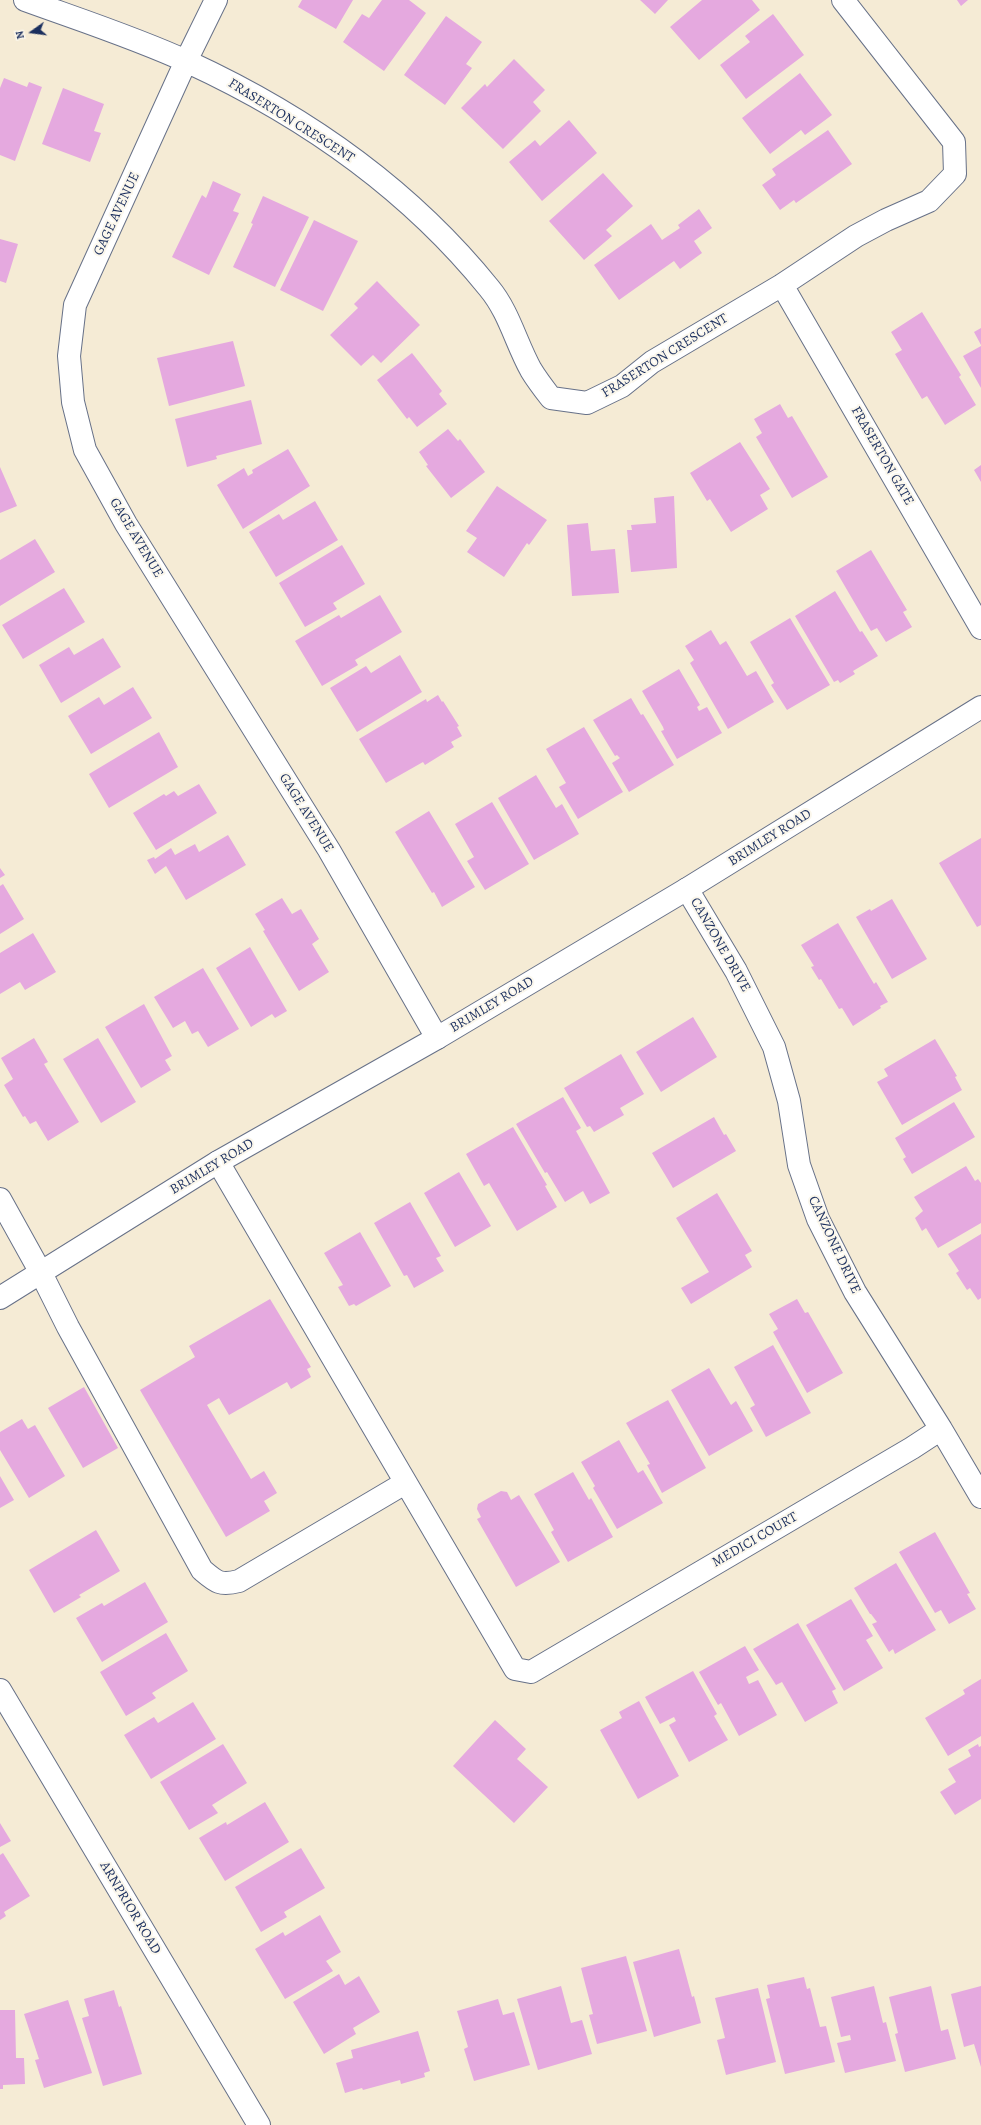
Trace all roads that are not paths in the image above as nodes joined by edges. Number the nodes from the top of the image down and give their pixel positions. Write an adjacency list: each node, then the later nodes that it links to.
1 (25, 0): 4 (street, FRASERTON CRESCENT)
2 (216, 0): 4 (street, GAGE AVENUE)
3 (843, 0): 5 (street, FRASERTON CRESCENT)
4 (186, 61): 5 (street, FRASERTON CRESCENT); 9 (street, GAGE AVENUE)
5 (782, 285): 6 (street, FRASERTON GATE)
6 (981, 628)
7 (981, 706): 8 (street, BRIMLEY ROAD)
8 (688, 890): 9 (street, BRIMLEY ROAD); 14 (street, CANZONE DRIVE)
9 (437, 1038): 10 (street, BRIMLEY ROAD)
10 (218, 1162): 12 (street, BRIMLEY ROAD); 15 (street, MEDICI COURT)
11 (0, 1199): 12 (street)
12 (41, 1273): 13 (street, BRIMLEY ROAD); 15 (street)
13 (0, 1298)
14 (941, 1428): 15 (street, MEDICI COURT); 16 (street, CANZONE DRIVE)
15 (406, 1483)
16 (981, 1497)
17 (0, 1690): 18 (street, ARNPRIOR ROAD)
18 (259, 2125)

